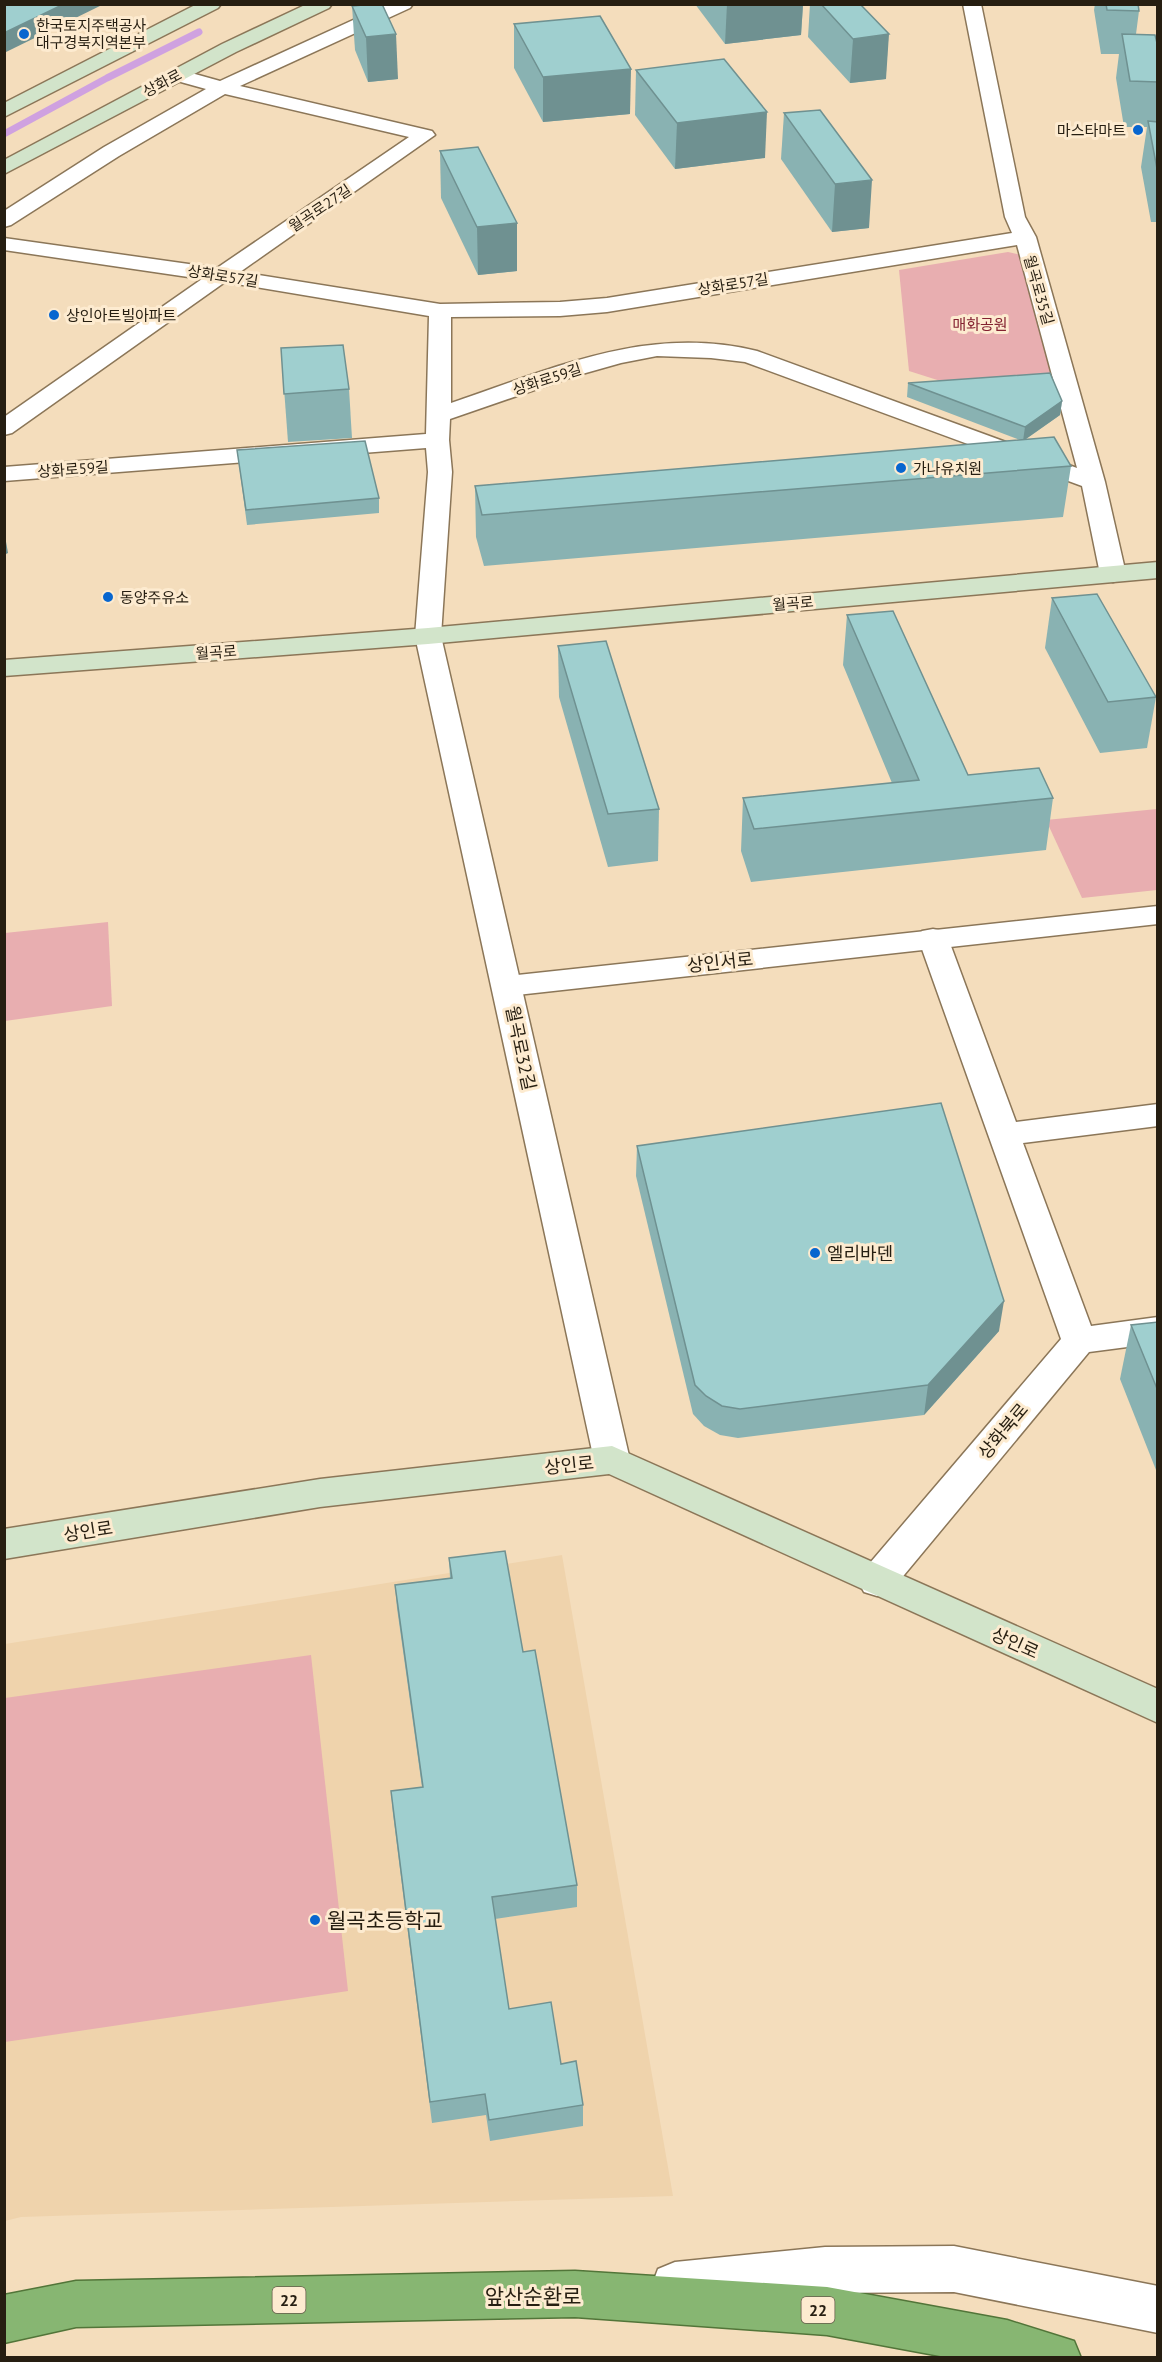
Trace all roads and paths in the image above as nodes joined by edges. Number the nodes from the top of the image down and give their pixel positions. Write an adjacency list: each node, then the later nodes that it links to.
1 (323, 4): 5 (main road, 상화로)
2 (404, 4): 8 (street)
3 (972, 4): 12 (street, 월곡로35길)
4 (282, 7): 5 (main road)
5 (303, 13): 6 (main road, 상화로)
6 (221, 26): 7 (main road, 상화로); 9 (main road, 상화로)
7 (177, 75): 8 (street, 월곡로27길); 10 (main road, 상화로)
8 (223, 88): 11 (street); 14 (street, 월곡로27길)
9 (4, 111)
10 (4, 168)
11 (4, 220)
12 (1024, 237): 15 (street, 상화로57길); 20 (street, 월곡로35길)
13 (4, 244): 14 (street, 상화로57길)
14 (220, 275): 15 (street, 상화로57길); 17 (street, 월곡로27길)
15 (440, 311): 16 (street)
16 (439, 415): 18 (street); 20 (street, 상화로59길)
17 (4, 428)
18 (437, 440): 19 (street, 상화로59길); 23 (street)
19 (4, 474)
20 (1093, 482): 22 (street, 월곡로35길)
21 (1158, 570): 22 (main road, 월곡로)
22 (1113, 574): 23 (main road, 월곡로)
23 (428, 636): 24 (main road, 월곡로); 27 (street, 월곡로32길)
24 (4, 668)
25 (1158, 915): 26 (street, 상인서로)
26 (933, 938): 27 (street, 상인서로); 29 (street)
27 (508, 986): 32 (street, 월곡로32길)
28 (1158, 1116): 29 (street)
29 (1004, 1134): 31 (street)
30 (1158, 1330): 31 (street)
31 (1079, 1341): 34 (street, 상화북로)
32 (612, 1460): 33 (main road, 상인로); 34 (main road, 상인로)
33 (4, 1544)
34 (877, 1581): 35 (main road, 상인로)
35 (1158, 1707)
36 (575, 2294): 37 (street); 38 (highway, 앞산순환로 / 22); 39 (highway, 앞산순환로 / 22)
37 (1158, 2310)
38 (4, 2319)
39 (1057, 2358)

